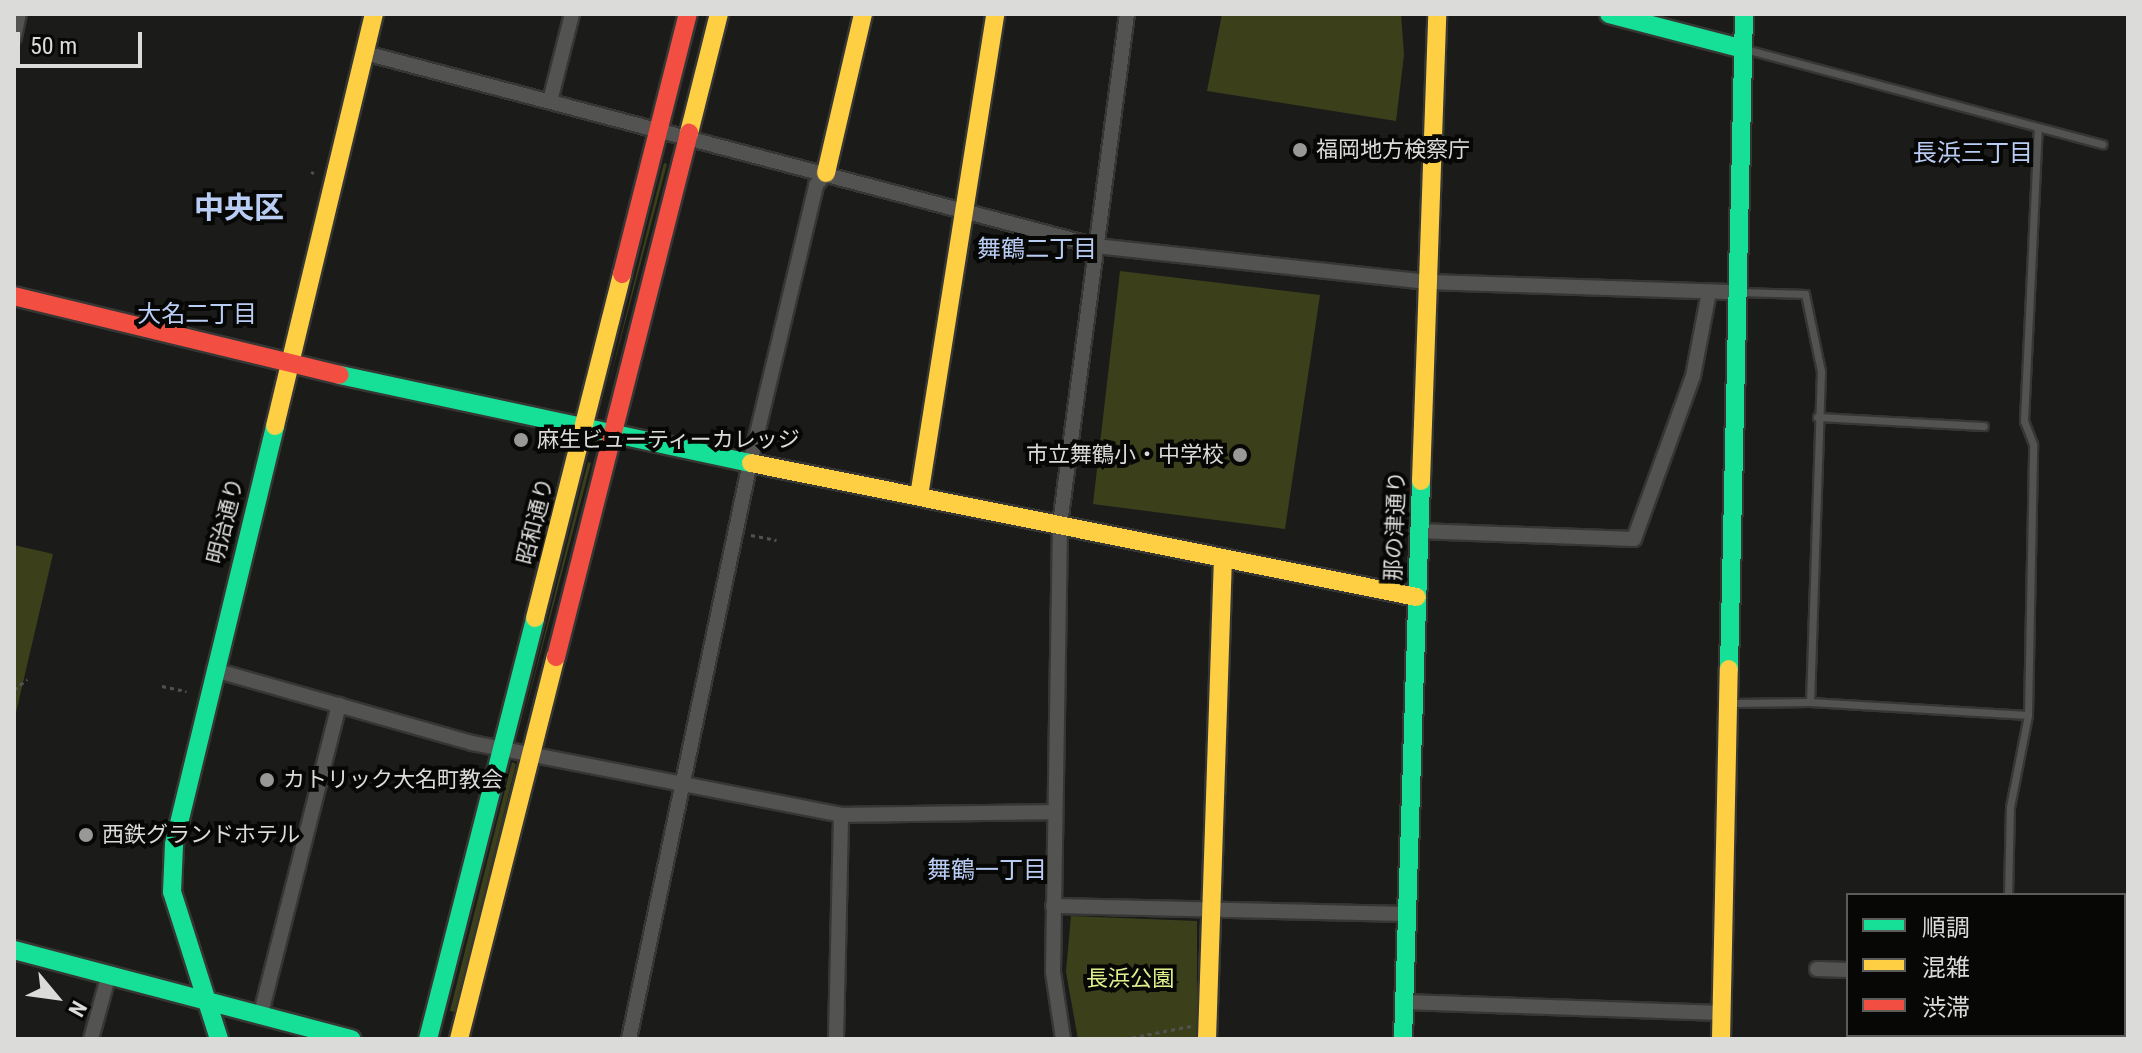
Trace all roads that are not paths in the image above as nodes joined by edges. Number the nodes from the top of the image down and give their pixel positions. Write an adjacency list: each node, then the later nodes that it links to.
1 (19, 14): 12 (street)
2 (374, 14): 14 (street, 明治通り)
3 (572, 14): 15 (street)
4 (688, 14): 17 (street, 昭和通り)
5 (719, 14): 18 (street)
6 (863, 14): 20 (street)
7 (995, 14): 21 (street)
8 (1127, 14): 22 (street)
9 (1437, 14): 23 (street, 那の津通り)
10 (1609, 14): 13 (street)
11 (1744, 14): 13 (street)
12 (14, 37)
13 (1743, 49): 16 (lane); 25 (street)
14 (365, 53): 15 (street); 27 (street, 明治通り)
15 (550, 101): 17 (street)
16 (2038, 127): 19 (lane); 42 (lane)
17 (659, 129): 18 (street); 29 (street, 昭和通り)
18 (687, 138): 20 (street); 31 (street)
19 (2103, 144)
20 (826, 173): 21 (street); 32 (street)
21 (965, 207): 22 (street); 33 (street)
22 (1096, 246): 23 (street); 34 (street)
23 (1428, 282): 24 (street); 35 (street, 那の津通り)
24 (1709, 292): 25 (street); 35 (street)
25 (1736, 292): 28 (lane); 40 (street)
26 (14, 296): 27 (street)
27 (289, 360): 29 (street); 38 (street, 明治通り)
28 (1817, 417): 30 (lane); 39 (lane)
29 (584, 425): 31 (street); 43 (street, 昭和通り)
30 (1984, 426)
31 (612, 432): 32 (street); 44 (street)
32 (750, 463): 33 (street); 45 (street)
33 (919, 496): 34 (street)
34 (1060, 524): 36 (street); 46 (street)
35 (1418, 531): 37 (street, 那の津通り)
36 (1223, 562): 37 (street); 50 (street)
37 (1417, 597): 51 (street, 那の津通り)
38 (214, 670): 41 (street); 56 (street, 明治通り)
39 (1810, 702): 40 (lane); 42 (lane)
40 (1733, 703): 59 (street)
41 (339, 705): 43 (street); 58 (street)
42 (2028, 715): 48 (lane)
43 (502, 748): 44 (street); 63 (street, 昭和通り)
44 (531, 754): 45 (street); 64 (street)
45 (682, 783): 47 (street); 65 (street)
46 (1054, 812): 47 (street); 49 (street)
47 (841, 815): 66 (street)
48 (2008, 893)
49 (1053, 906): 50 (street); 67 (street)
50 (1213, 910): 51 (street); 68 (street)
51 (1409, 914): 57 (street, 那の津通り)
52 (14, 950): 55 (street)
53 (1817, 969): 54 (street)
54 (1846, 970)
55 (109, 974): 56 (street); 60 (street)
56 (206, 998): 58 (street); 61 (street, 明治通り)
57 (1404, 1002): 59 (street); 69 (street, 那の津通り)
58 (261, 1013): 62 (street)
59 (1722, 1013): 70 (street)
60 (91, 1039)
61 (219, 1039)
62 (351, 1039)
63 (428, 1039)
64 (459, 1039)
65 (629, 1039)
66 (836, 1039)
67 (1063, 1039)
68 (1207, 1039)
69 (1403, 1039)
70 (1721, 1039)

